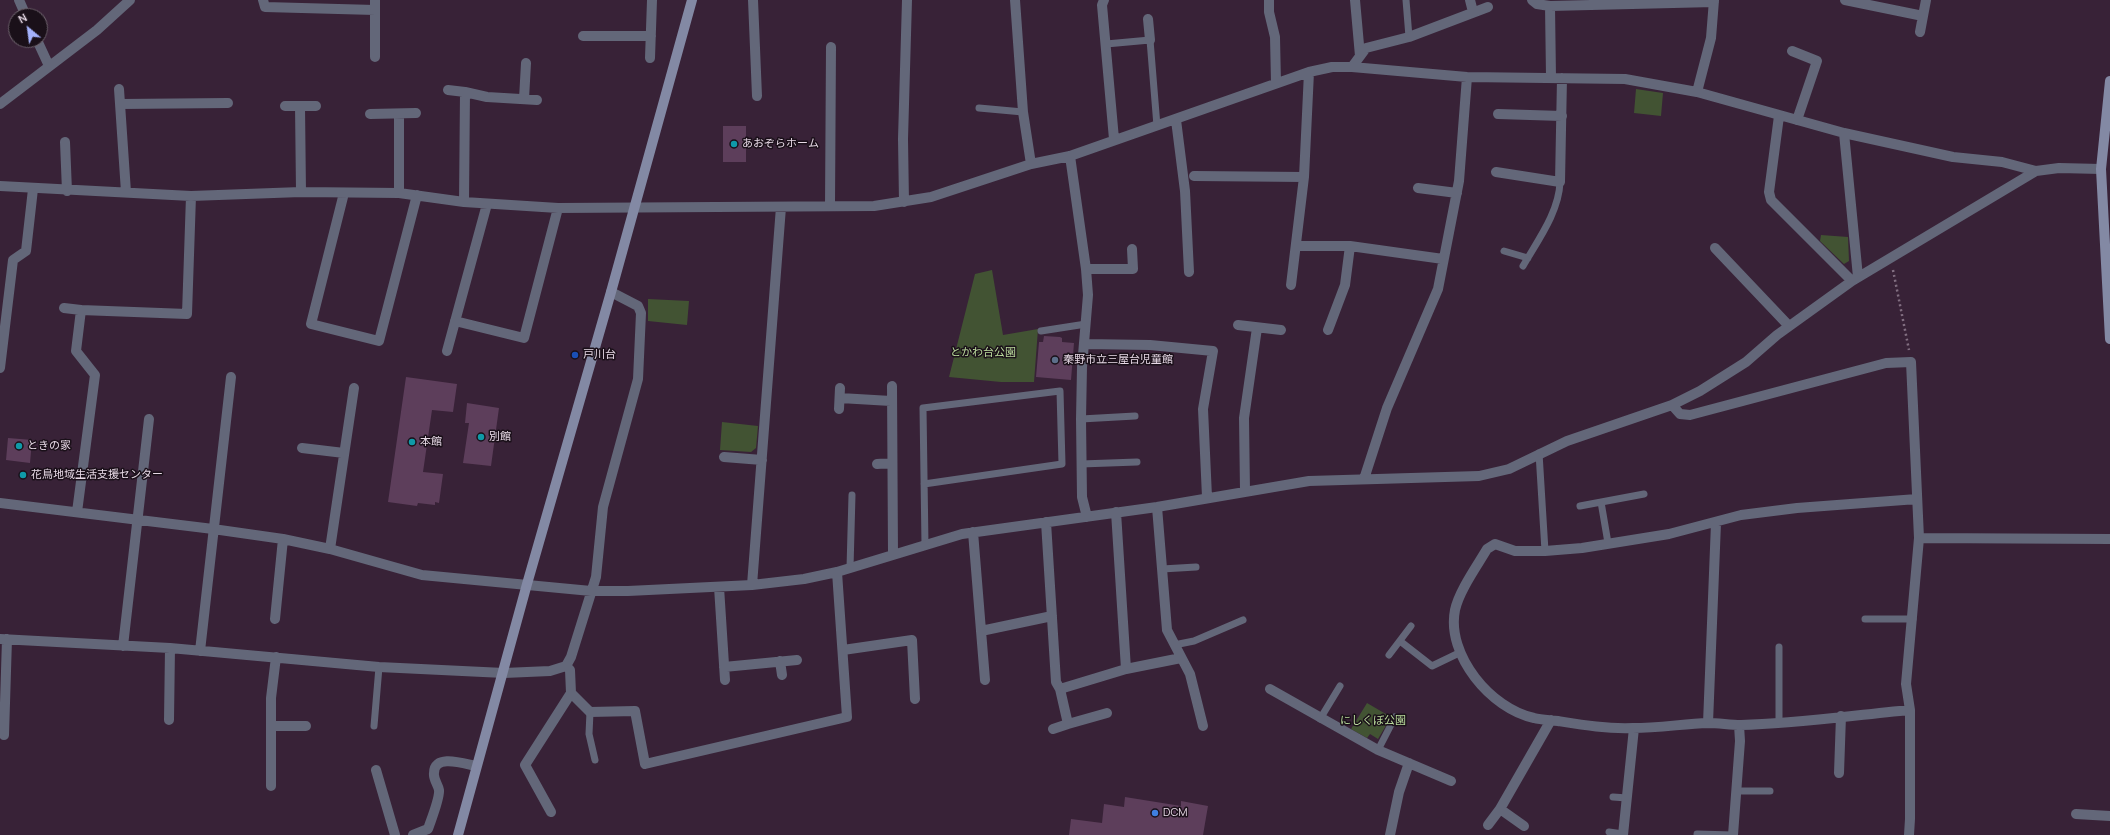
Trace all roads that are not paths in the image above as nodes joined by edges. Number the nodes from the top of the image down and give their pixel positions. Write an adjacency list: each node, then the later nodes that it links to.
1 (130, 0): 17 (street)
2 (263, 0): 18 (street)
3 (652, 0): 26 (street)
4 (692, 0): 97 (street)
5 (752, 0): 49 (street)
6 (907, 0): 92 (street)
7 (1015, 0): 59 (street)
8 (1104, 0): 29 (street)
9 (1269, 0): 44 (street)
10 (1356, 0): 34 (street)
11 (1406, 0): 27 (lane)
12 (1470, 0): 21 (street)
13 (1532, 0): 20 (street)
14 (1845, 0): 22 (street)
15 (1926, 0): 22 (street)
16 (1714, 1): 20 (street); 48 (street)
17 (119, 4): 37 (street)
18 (375, 5): 33 (street)
19 (1488, 6): 21 (street)
20 (1550, 6): 41 (street)
21 (1473, 12): 27 (street)
22 (1923, 16): 24 (street)
23 (1148, 19): 28 (street)
24 (1920, 32)
25 (583, 36): 26 (street)
26 (650, 36): 35 (street)
27 (1409, 37): 34 (street)
28 (1150, 40): 29 (lane); 68 (lane)
29 (1106, 44): 70 (street)
30 (831, 47): 94 (street)
31 (41, 48): 37 (street)
32 (1792, 51): 67 (street)
33 (375, 56)
34 (1360, 56): 38 (street)
35 (650, 58)
36 (526, 63): 50 (street)
37 (49, 66): 53 (street)
38 (1352, 67): 39 (street); 40 (street)
39 (1309, 72): 44 (street); 78 (street)
40 (1467, 77): 41 (street); 88 (street)
41 (1551, 77): 42 (street)
42 (1562, 78): 48 (street); 64 (street)
43 (2110, 81): 74 (street)
44 (1276, 83): 66 (street)
45 (119, 89): 54 (street)
46 (448, 90): 47 (street)
47 (465, 92): 50 (street); 91 (street)
48 (1696, 92): 65 (street)
49 (757, 96)
50 (524, 99): 51 (street)
51 (537, 100)
52 (228, 103): 54 (street)
53 (0, 104)
54 (121, 104): 84 (street)
55 (285, 106): 56 (street)
56 (300, 106): 57 (street); 85 (street)
57 (316, 106)
58 (979, 108): 59 (lane)
59 (1023, 112): 73 (street)
60 (416, 113): 62 (street)
61 (370, 114): 62 (street)
62 (398, 114): 87 (street)
63 (1498, 114): 64 (street)
64 (1562, 116): 79 (street)
65 (1780, 116): 67 (street); 108 (street)
66 (1176, 120): 68 (street); 107 (street)
67 (1797, 120): 69 (street)
68 (1157, 126): 70 (street)
69 (1844, 133): 75 (street); 108 (street)
70 (1114, 139): 72 (street)
71 (65, 142): 83 (street)
72 (1070, 156): 73 (street); 106 (street)
73 (1031, 164): 92 (street)
74 (2106, 169): 75 (street); 121 (street)
75 (2036, 170): 108 (street)
76 (1496, 172): 79 (street)
77 (1194, 176): 78 (street)
78 (1304, 178): 98 (street)
79 (1560, 182): 103 (lane)
80 (0, 186): 81 (street)
81 (33, 188): 83 (street); 124 (street)
82 (1418, 188): 88 (street)
83 (67, 191): 84 (street)
84 (126, 192): 90 (street)
85 (302, 192): 86 (street); 90 (street)
86 (344, 193): 87 (street); 89 (street)
87 (399, 193): 89 (street)
88 (1457, 193): 104 (street)
89 (417, 195): 91 (street)
90 (191, 196): 112 (street)
91 (464, 202): 93 (street)
92 (904, 202): 94 (street)
93 (487, 204): 96 (street); 113 (street)
94 (830, 205): 95 (street)
95 (781, 207): 97 (street); 138 (street)
96 (558, 208): 97 (street); 113 (street)
97 (634, 208): 110 (street)
98 (1296, 246): 99 (street); 109 (street)
99 (1350, 246): 104 (street); 119 (street)
100 (1715, 248): 116 (street)
101 (1132, 249): 106 (street)
102 (1504, 251): 103 (lane)
103 (1528, 258): 105 (lane)
104 (1443, 259): 143 (street)
105 (1524, 266)
106 (1086, 269): 114 (street)
107 (1189, 272)
108 (1855, 279): 116 (street)
109 (1291, 285)
110 (611, 292): 174 (street); 177 (street)
111 (64, 308): 112 (street)
112 (80, 310): 154 (street)
113 (455, 321): 123 (street)
114 (1086, 324): 120 (lane); 122 (street)
115 (1238, 325): 117 (street)
116 (1788, 326): 129 (street)
117 (1257, 328): 118 (street); 145 (street)
118 (1281, 330)
119 (1328, 330)
120 (1041, 331)
121 (2110, 339)
122 (1085, 344): 132 (street); 148 (street)
123 (447, 351)
124 (0, 368)
125 (232, 377): 160 (street)
126 (892, 386): 128 (street)
127 (354, 388): 135 (street)
128 (891, 401): 130 (street); 141 (street)
129 (1672, 405): 136 (street); 149 (street)
130 (839, 409)
131 (1135, 416): 132 (lane)
132 (1081, 419): 142 (street)
133 (149, 420): 157 (street)
134 (302, 448): 135 (street)
135 (344, 453): 167 (street)
136 (1539, 453): 143 (street); 168 (lane)
137 (724, 457): 138 (street)
138 (762, 460): 175 (street)
139 (1137, 462): 142 (lane)
140 (877, 464): 141 (street)
141 (892, 464): 169 (street)
142 (1081, 464): 156 (street)
143 (1364, 479): 145 (street)
144 (924, 484): 166 (lane)
145 (1245, 491): 148 (street)
146 (1644, 494): 150 (lane)
147 (852, 495): 171 (lane)
148 (1207, 497): 153 (street)
149 (1918, 499): 159 (street); 162 (street)
150 (1600, 502): 152 (lane); 165 (lane)
151 (0, 503): 154 (street)
152 (1580, 506)
153 (1157, 507): 155 (street); 172 (street)
154 (77, 512): 157 (street)
155 (1116, 512): 156 (street); 202 (street)
156 (1087, 517): 158 (street)
157 (137, 519): 160 (street); 188 (street)
158 (1046, 522): 161 (street); 178 (street)
159 (1716, 523): 165 (street); 221 (street)
160 (213, 529): 163 (street); 192 (street)
161 (973, 532): 166 (street); 184 (street)
162 (1919, 538): 164 (street); 181 (street)
163 (283, 539): 167 (street); 179 (street)
164 (2110, 539)
165 (1608, 543): 168 (street)
166 (925, 545): 169 (street)
167 (330, 549): 174 (street)
168 (1546, 551): 194 (street)
169 (893, 554): 171 (street)
170 (1196, 567): 172 (lane)
171 (850, 568): 173 (street)
172 (1162, 569): 187 (street)
173 (837, 572): 175 (street); 191 (street)
174 (527, 584): 177 (street); 203 (street)
175 (752, 585): 176 (street)
176 (719, 587): 177 (street); 201 (street)
177 (591, 591): 199 (street)
178 (1052, 616): 184 (street); 208 (street)
179 (275, 619)
180 (1865, 619): 181 (lane)
181 (1913, 619): 212 (street)
182 (1243, 620): 187 (lane)
183 (1411, 626): 186 (lane)
184 (981, 631): 206 (street)
185 (4, 639): 188 (street); 230 (street)
186 (1400, 641): 193 (lane); 194 (lane)
187 (1174, 645): 196 (street)
188 (122, 646): 189 (street)
189 (170, 648): 192 (street); 218 (street)
190 (1779, 648): 220 (lane)
191 (843, 650): 211 (street); 213 (street)
192 (200, 651): 195 (street)
193 (1390, 654)
194 (1459, 654): 219 (street)
195 (276, 657): 200 (street); 224 (street)
196 (1181, 658): 202 (street); 227 (street)
197 (797, 660): 198 (street)
198 (780, 661): 201 (street); 204 (street)
199 (566, 666): 203 (street); 210 (street)
200 (379, 667): 203 (street); 226 (lane)
201 (724, 667): 205 (street)
202 (1126, 669): 208 (street)
203 (504, 673): 234 (street)
204 (782, 675)
205 (725, 680)
206 (984, 680)
207 (1340, 686): 217 (lane)
208 (1060, 688): 222 (street)
209 (1270, 689): 217 (street)
210 (571, 693): 213 (street); 244 (street)
211 (914, 699)
212 (1910, 710): 215 (street); 257 (street)
213 (590, 712): 232 (lane)
214 (1107, 713): 222 (street)
215 (1841, 716): 220 (street); 236 (street)
216 (1396, 717): 231 (lane)
217 (1320, 719): 231 (street)
218 (168, 720)
219 (1551, 720): 228 (street); 243 (street)
220 (1779, 722): 223 (street)
221 (1708, 723): 223 (street); 228 (street)
222 (1068, 724): 229 (street)
223 (1739, 725): 239 (street)
224 (271, 726): 225 (street); 238 (street)
225 (306, 726)
226 (374, 726)
227 (1203, 726)
228 (1634, 728): 242 (street)
229 (1053, 729)
230 (4, 735)
231 (1378, 750): 233 (street)
232 (595, 760)
233 (1409, 763): 237 (street); 255 (street)
234 (476, 766): 253 (street); 254 (street)
235 (376, 770): 252 (street)
236 (1839, 773)
237 (1452, 781)
238 (271, 786)
239 (1736, 791): 240 (lane); 256 (street)
240 (1770, 791)
241 (1613, 797): 242 (lane)
242 (1627, 798): 250 (street)
243 (1500, 809): 247 (street); 248 (street)
244 (551, 812)
245 (2076, 814): 246 (street)
246 (2110, 816)
247 (1488, 825)
248 (1524, 826)
249 (1609, 832): 250 (lane)
250 (1623, 834)
251 (1697, 834): 256 (lane)
252 (395, 835)
253 (413, 835)
254 (458, 835)
255 (1390, 835)
256 (1733, 835)
257 (1908, 835)

